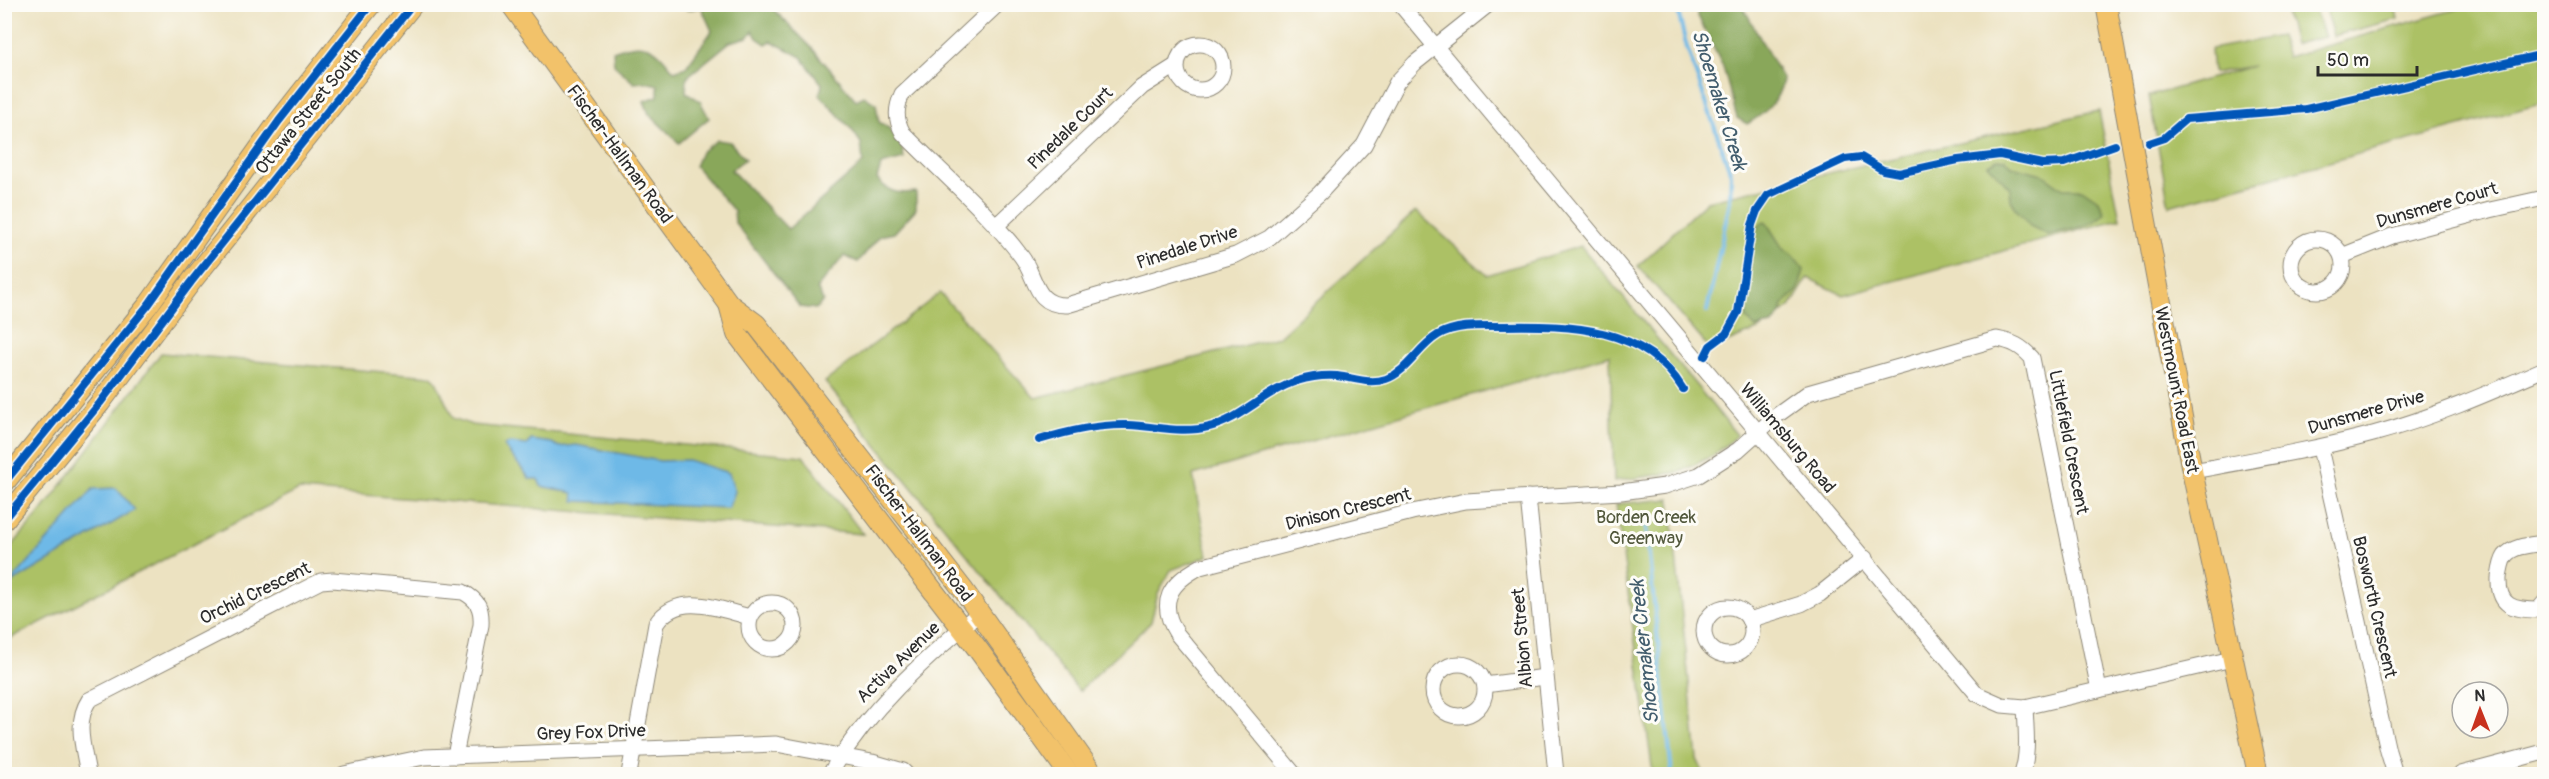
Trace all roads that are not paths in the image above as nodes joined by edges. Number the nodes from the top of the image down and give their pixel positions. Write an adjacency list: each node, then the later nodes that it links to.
1 (371, 4): 18 (main road, Ottawa Street South)
2 (413, 4): 20 (main road, Ottawa Street South)
3 (511, 4): 13 (main road, Fischer-Hallman Road)
4 (998, 4): 11 (street, Pinedale Drive)
5 (1400, 4): 8 (street, Williamsburg Road)
6 (1489, 4): 8 (street, Pinedale Drive)
7 (2106, 4): 17 (main road, Westmount Road East)
8 (1436, 47): 11 (street, Pinedale Drive); 15 (street, Williamsburg Road)
9 (1177, 65): 11 (street, Pinedale Court)
10 (2544, 198): 12 (street, Dunsmere Court)
11 (996, 226)
12 (2342, 256)
13 (729, 304): 24 (main road, Fischer-Hallman Road); 27 (main road, Fischer-Hallman Road)
14 (2544, 369): 16 (street, Dunsmere Drive)
15 (1758, 433): 19 (street, Dinison Crescent); 22 (street, Williamsburg Road); 31 (street, Littlefield Crescent)
16 (2320, 448): 17 (street, Dunsmere Drive); 48 (street, Bosworth Crescent)
17 (2192, 471): 28 (main road, Westmount Road East)
18 (4, 483)
19 (1527, 497): 29 (street, Albion Street); 44 (street, Dinison Crescent)
20 (4, 520)
21 (2544, 545): 23 (street)
22 (1864, 558): 26 (street); 32 (street, Williamsburg Road)
23 (2544, 603)
24 (979, 613): 27 (street, Activa Avenue); 43 (main road, Fischer-Hallman Road)
25 (750, 617): 33 (street)
26 (1749, 620)
27 (962, 628): 36 (street, Activa Avenue); 42 (main road, Fischer-Hallman Road)
28 (2232, 659): 31 (street, Williamsburg Road); 47 (main road, Westmount Road East)
29 (1545, 676): 30 (street); 45 (street, Albion Street)
30 (1485, 685)
31 (2099, 690): 32 (street, Williamsburg Road)
32 (2025, 707): 46 (street)
33 (633, 751): 35 (street, Grey Fox Drive); 36 (street, Grey Fox Drive); 39 (street)
34 (2544, 752): 49 (street)
35 (454, 756): 37 (street, Orchid Crescent); 38 (street, Grey Fox Drive)
36 (840, 758): 40 (street, Activa Avenue); 41 (street, Grey Fox Drive)
37 (88, 774)
38 (344, 774)
39 (629, 774)
40 (830, 774)
41 (906, 774)
42 (1069, 774)
43 (1094, 774)
44 (1294, 774)
45 (1556, 774)
46 (2022, 774)
47 (2258, 774)
48 (2395, 774)
49 (2461, 774)

